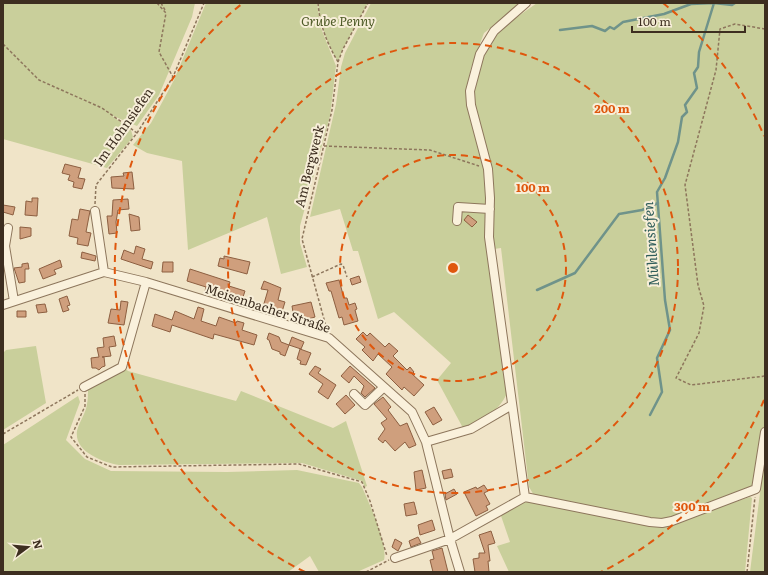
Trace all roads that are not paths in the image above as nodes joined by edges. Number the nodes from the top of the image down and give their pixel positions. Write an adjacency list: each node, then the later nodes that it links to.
1 (526, 3): 2 (street)
2 (490, 209): 4 (street); 13 (street)
3 (95, 211): 6 (street)
4 (457, 221)
5 (8, 228): 8 (street)
6 (104, 272): 7 (street, Meisenbacher Straße); 8 (street)
7 (146, 282): 10 (street); 11 (street, Meisenbacher Straße)
8 (14, 301): 9 (street)
9 (3, 306)
10 (84, 387)
11 (384, 387): 12 (street); 15 (street, Meisenbacher Straße)
12 (354, 394)
13 (512, 405): 15 (street); 16 (street)
14 (765, 432): 16 (street)
15 (426, 442): 17 (street, Meisenbacher Straße)
16 (525, 498): 17 (street)
17 (450, 539): 18 (street); 19 (street, Meisenbacher Straße)
18 (392, 559)
19 (460, 572)

